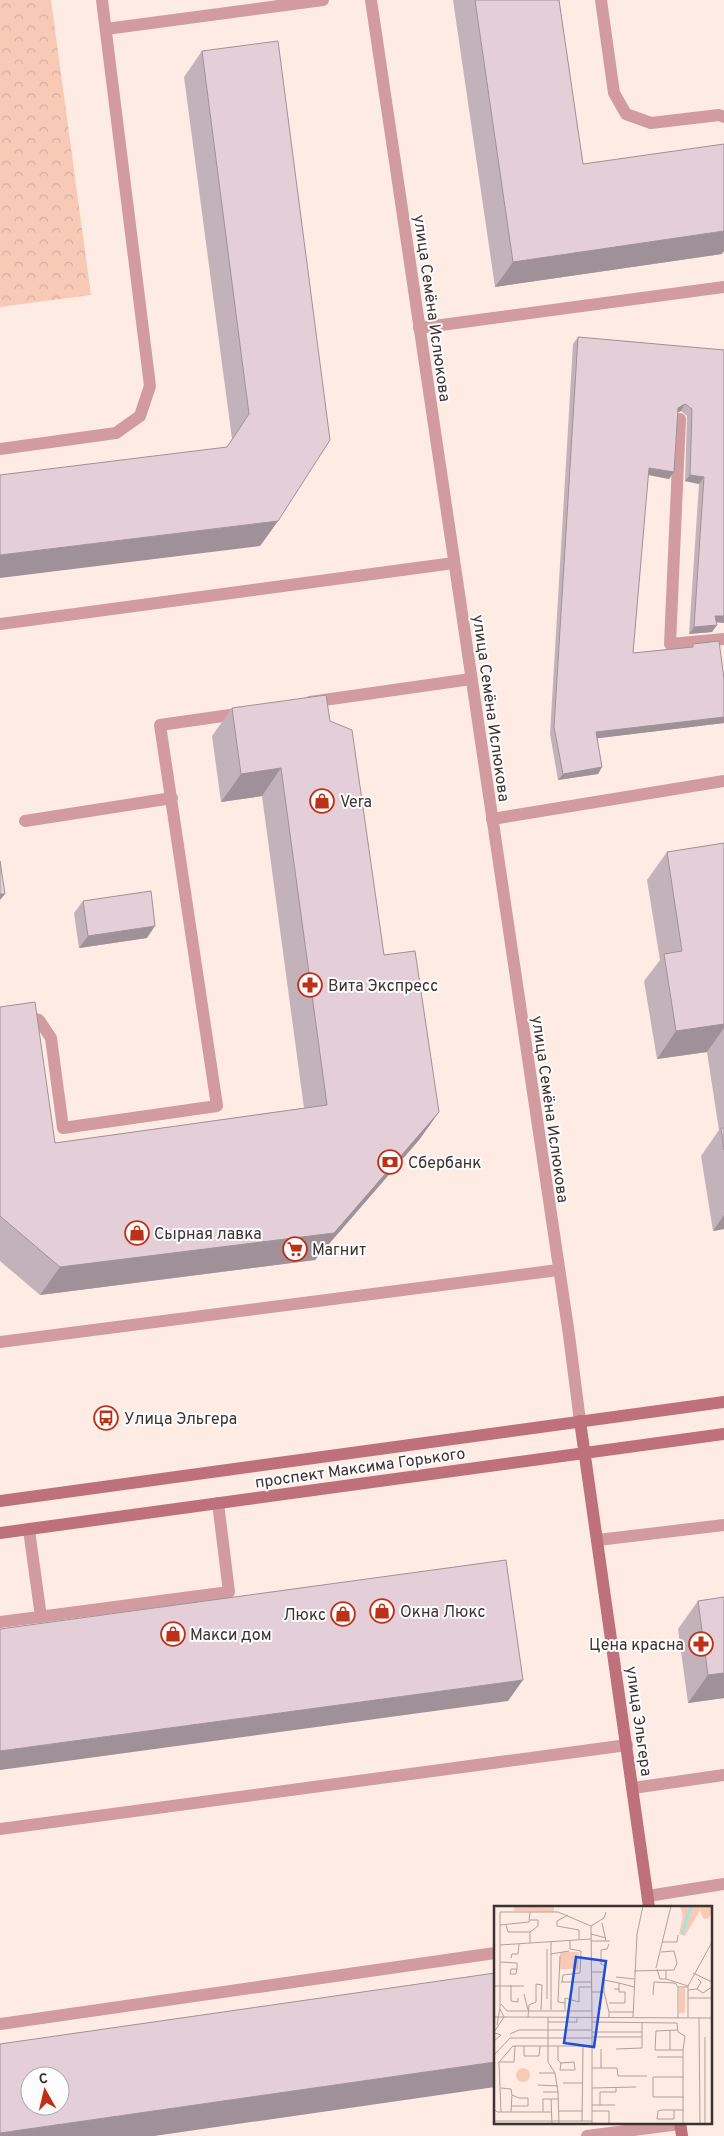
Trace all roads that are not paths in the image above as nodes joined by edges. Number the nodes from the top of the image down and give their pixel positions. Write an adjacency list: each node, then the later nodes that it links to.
1 (102, 0): 5 (street)
2 (323, 0): 5 (street)
3 (371, 0): 8 (street, улица Семёна Ислюкова)
4 (601, 0): 6 (street)
5 (106, 29): 10 (street)
6 (724, 117)
7 (724, 287): 8 (street)
8 (419, 328): 11 (street, улица Семёна Ислюкова)
9 (680, 419): 13 (street)
10 (0, 449)
11 (454, 563): 12 (street); 14 (street, улица Семёна Ислюкова)
12 (0, 624)
13 (724, 640)
14 (471, 679): 15 (street); 19 (street, улица Семёна Ислюкова)
15 (298, 704)
16 (259, 710): 18 (street)
17 (724, 781): 19 (street)
18 (172, 798): 20 (street); 21 (street)
19 (492, 819): 22 (street, улица Семёна Ислюкова)
20 (25, 821)
21 (0, 1014)
22 (558, 1270): 23 (street); 25 (street, улица Семёна Ислюкова)
23 (0, 1342)
24 (724, 1402): 25 (main road, проспект Максима Горького)
25 (580, 1421): 27 (main road, улица Эльгера); 28 (main road, проспект Максима Горького)
26 (724, 1434): 27 (main road, проспект Максима Горького)
27 (584, 1453): 29 (main road, проспект Максима Горького); 33 (main road, улица Эльгера)
28 (0, 1501)
29 (218, 1503): 31 (main road, проспект Максима Горького); 34 (street)
30 (724, 1525): 33 (street)
31 (29, 1530): 32 (main road, проспект Максима Горького); 34 (street)
32 (0, 1533)
33 (598, 1540): 36 (main road, улица Эльгера)
34 (41, 1617): 35 (street)
35 (0, 1622)
36 (627, 1746): 38 (main road, улица Эльгера); 39 (street)
37 (724, 1775): 38 (street)
38 (633, 1788): 41 (main road, улица Эльгера)
39 (0, 1829)
40 (724, 1884): 41 (street)
41 (649, 1901)
42 (494, 1953): 43 (street)
43 (0, 2024)
44 (680, 2127): 45 (street)
45 (587, 2136)

